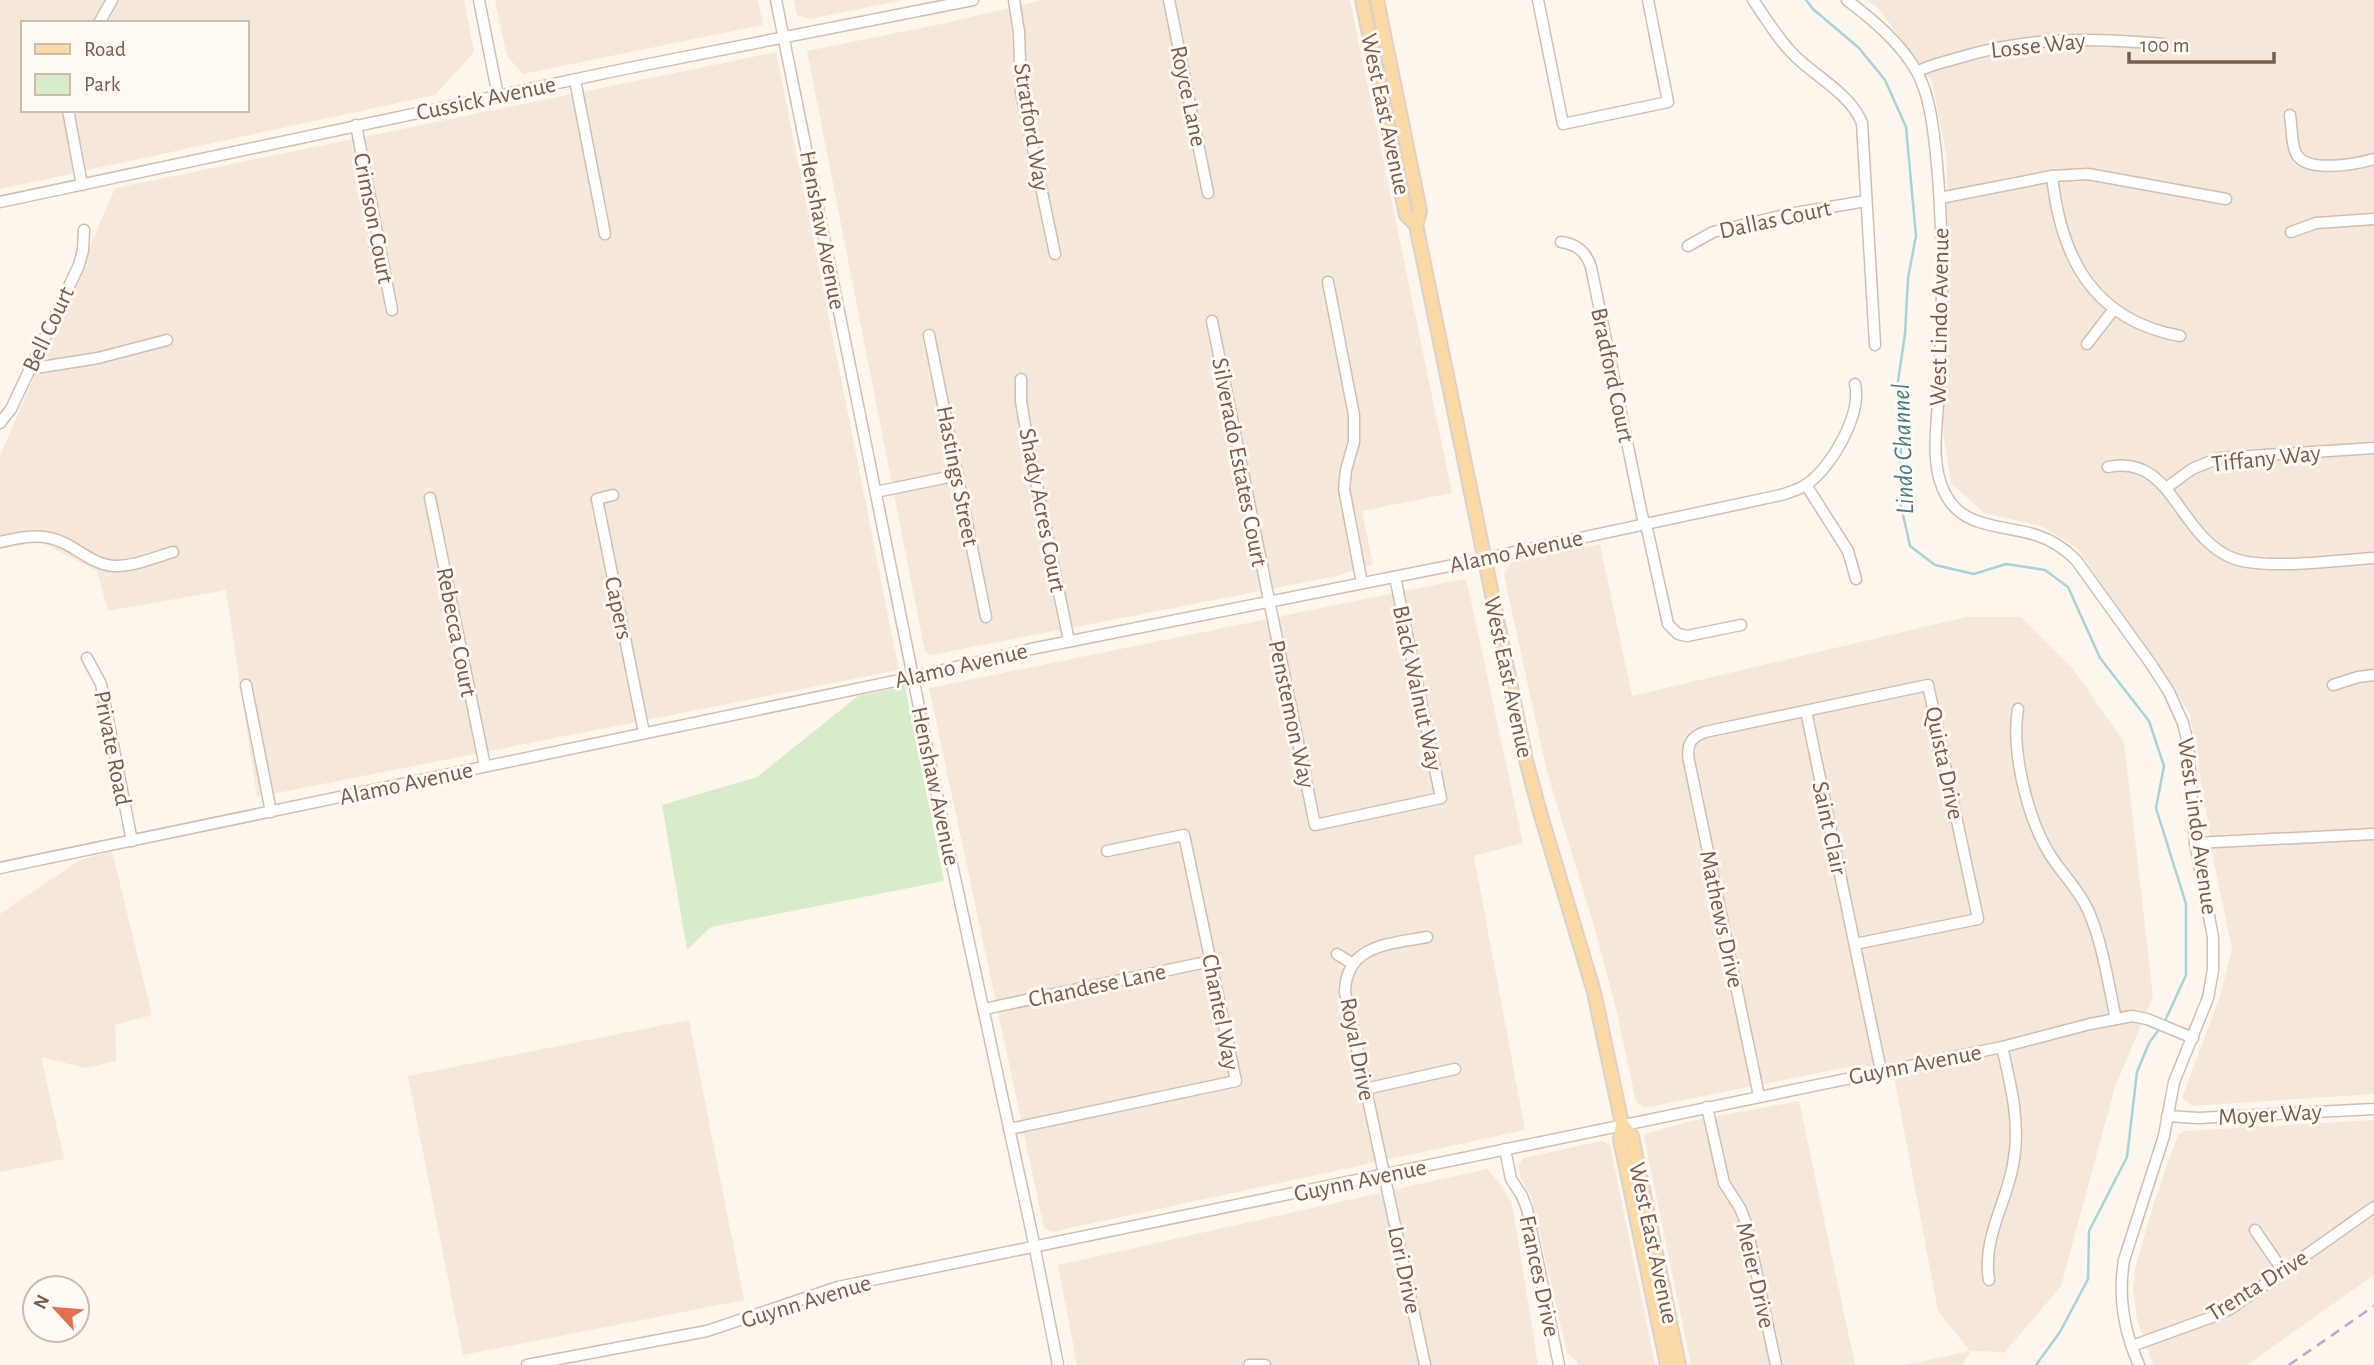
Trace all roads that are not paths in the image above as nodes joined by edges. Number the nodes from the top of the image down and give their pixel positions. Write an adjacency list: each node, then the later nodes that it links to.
1 (112, 0): 14 (street)
2 (479, 0): 19 (street)
3 (776, 0): 15 (street, Henshaw Avenue)
4 (973, 0): 13 (street, Cussick Avenue)
5 (1014, 0): 38 (street, Stratford Way)
6 (1169, 0): 26 (street, Royce Lane)
7 (1362, 0): 32 (main road, West East Avenue)
8 (1377, 0): 32 (main road, West East Avenue)
9 (1538, 0): 10 (street)
10 (1648, 0)
11 (1754, 0): 29 (street)
12 (1847, 0): 17 (street, West Lindo Avenue)
13 (956, 2): 15 (street, Cussick Avenue)
14 (100, 21)
15 (783, 37): 18 (street, Cussick Avenue); 57 (street, Henshaw Avenue)
16 (2163, 44): 17 (street, Losse Way)
17 (1917, 72): 27 (street, West Lindo Avenue)
18 (575, 80): 19 (street, Cussick Avenue); 35 (street)
19 (498, 96): 22 (street, Cussick Avenue)
20 (68, 112): 25 (street)
21 (2290, 115): 23 (street)
22 (356, 125): 25 (street, Cussick Avenue); 41 (street, Crimson Court)
23 (2374, 159)
24 (2052, 176): 27 (street); 28 (street); 40 (street)
25 (82, 185): 30 (street, Cussick Avenue)
26 (1208, 193)
27 (1940, 198): 86 (street, West Lindo Avenue)
28 (2226, 199)
29 (1866, 201): 37 (street, Dallas Court); 47 (street)
30 (0, 202)
31 (2374, 219): 34 (street)
32 (1416, 225): 63 (main road, West East Avenue)
33 (84, 230): 48 (street, Bell Court)
34 (2291, 232)
35 (605, 234)
36 (1561, 242): 60 (street, Bradford Court)
37 (1688, 246)
38 (1055, 254)
39 (1328, 282): 67 (street)
40 (2114, 309): 44 (street); 46 (street)
41 (393, 310)
42 (1212, 321): 68 (street, Silverado Estates Court)
43 (929, 335): 54 (street, Hastings Street)
44 (2180, 336)
45 (167, 340): 48 (street)
46 (2087, 344)
47 (1875, 345)
48 (29, 369): 51 (street, Bell Court)
49 (1021, 379): 71 (street, Shady Acres Court)
50 (1856, 384): 55 (street, Alamo Avenue)
51 (0, 423)
52 (2374, 448): 56 (street, Tiffany Way)
53 (2108, 467): 56 (street)
54 (958, 475): 57 (street); 69 (street, Hastings Street)
55 (1806, 485): 60 (street, Alamo Avenue); 66 (street)
56 (2166, 488): 64 (street)
57 (876, 492): 74 (street, Henshaw Avenue)
58 (613, 495): 79 (street, Capers)
59 (430, 498): 81 (street, Rebecca Court)
60 (1645, 524): 63 (street, Alamo Avenue); 70 (street, Bradford Court)
61 (0, 542): 62 (street)
62 (173, 552)
63 (1484, 558): 65 (street, Alamo Avenue); 105 (main road, West East Avenue)
64 (2374, 558)
65 (1395, 577): 67 (street, Alamo Avenue); 83 (street, Black Walnut Way)
66 (1856, 579)
67 (1362, 583): 68 (street, Alamo Avenue)
68 (1268, 602): 71 (street, Alamo Avenue); 83 (street, Penstemon Way)
69 (986, 617)
70 (1741, 625)
71 (1069, 641): 74 (street, Alamo Avenue)
72 (87, 658): 85 (street, Private Road)
73 (2374, 675): 76 (street)
74 (914, 677): 79 (street, Alamo Avenue); 94 (street, Henshaw Avenue)
75 (246, 685): 82 (street)
76 (2333, 685)
77 (2018, 709): 95 (street)
78 (1806, 711): 80 (street, Quista Drive); 90 (street, Saint Clair); 90 (street, Quista Drive)
79 (644, 733): 81 (street, Alamo Avenue)
80 (1690, 741): 101 (street, Mathews Drive)
81 (485, 766): 82 (street, Alamo Avenue)
82 (271, 812): 85 (street, Alamo Avenue)
83 (1315, 825)
84 (2374, 834): 86 (street)
85 (132, 841): 88 (street, Alamo Avenue)
86 (2195, 843): 96 (street, West Lindo Avenue)
87 (1107, 851): 92 (street, Chantel Way)
88 (0, 868)
89 (1427, 937): 93 (street, Royal Drive)
90 (1855, 944): 99 (street, Saint Clair)
91 (1336, 954): 93 (street)
92 (1211, 961): 94 (street, Chandese Lane); 106 (street, Chantel Way)
93 (1353, 964): 100 (street, Royal Drive)
94 (984, 1009): 106 (street, Henshaw Avenue)
95 (2116, 1019): 96 (street, Guynn Avenue); 97 (street, Guynn Avenue)
96 (2193, 1038): 104 (street, West Lindo Avenue)
97 (2002, 1047): 99 (street, Guynn Avenue); 113 (street)
98 (1455, 1069): 100 (street)
99 (1881, 1071): 101 (street, Guynn Avenue)
100 (1365, 1089): 108 (street, Royal Drive)
101 (1759, 1096): 102 (street, Guynn Avenue)
102 (1707, 1107): 105 (street, Guynn Avenue); 123 (street, Meier Drive)
103 (2374, 1109): 104 (street, Moyer Way)
104 (2167, 1116): 114 (street, West Lindo Avenue)
105 (1622, 1124): 107 (street, Guynn Avenue); 121 (main road, West East Avenue); 122 (main road, West East Avenue)
106 (1009, 1129): 111 (street, Henshaw Avenue)
107 (1505, 1149): 108 (street, Guynn Avenue); 120 (street, Frances Drive)
108 (1383, 1175): 111 (street, Guynn Avenue); 119 (street, Lori Drive)
109 (2374, 1207): 112 (street, Trenta Drive)
110 (2255, 1230): 112 (street)
111 (1034, 1248): 115 (street, Guynn Avenue); 116 (street, Henshaw Avenue)
112 (2284, 1271): 114 (street, Trenta Drive)
113 (1989, 1280)
114 (2132, 1346): 124 (street, West Lindo Avenue)
115 (527, 1365)
116 (1058, 1365)
117 (1249, 1365): 118 (street)
118 (1265, 1365)
119 (1426, 1365)
120 (1559, 1365)
121 (1667, 1365)
122 (1679, 1365)
123 (1776, 1365)
124 (2140, 1365)

